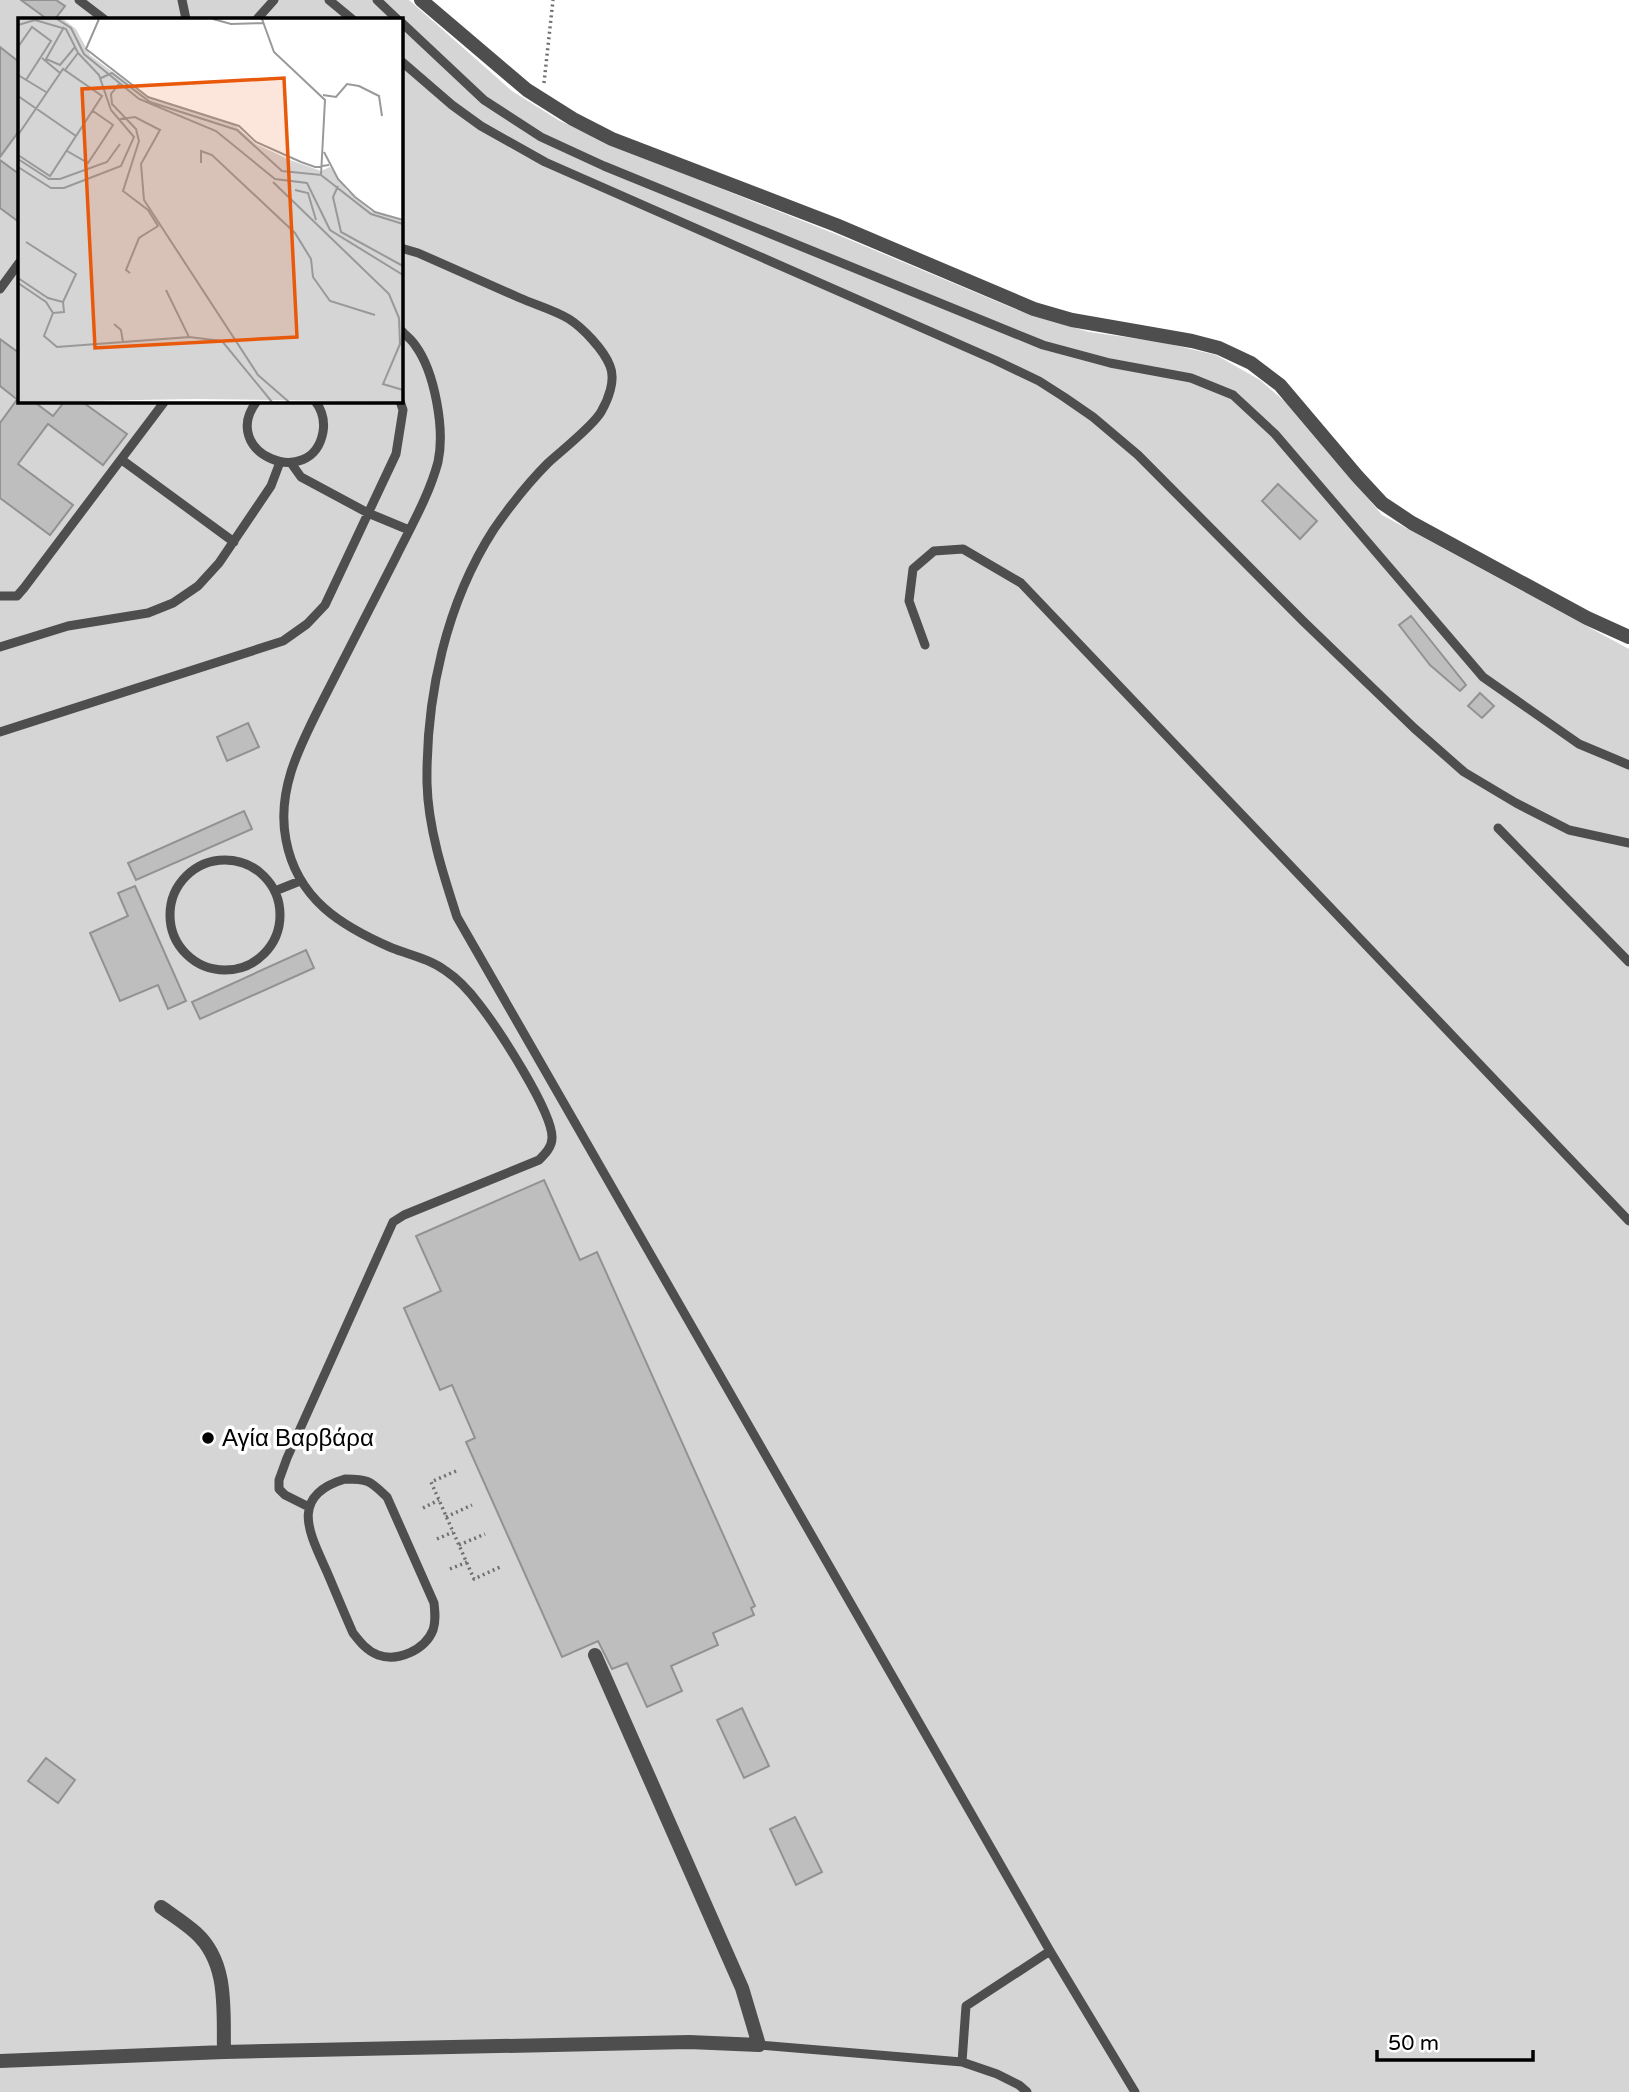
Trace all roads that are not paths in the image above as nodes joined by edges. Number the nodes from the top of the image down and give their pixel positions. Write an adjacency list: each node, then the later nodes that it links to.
1 (79, 0): 7 (lane)
2 (182, 0): 8 (lane)
3 (274, 0): 9 (lane)
4 (330, 0): 10 (lane)
5 (377, 0): 11 (lane)
6 (421, 0): 29 (street)
7 (103, 18)
8 (186, 18)
9 (258, 18)
10 (351, 18)
11 (396, 18)
12 (402, 24): 33 (lane)
13 (402, 62): 35 (lane)
14 (402, 248): 43 (lane)
15 (18, 264): 16 (lane)
16 (0, 289)
17 (402, 331): 26 (lane)
18 (164, 402): 22 (lane)
19 (256, 402): 23 (lane)
20 (316, 402): 24 (lane)
21 (400, 402): 25 (lane)
22 (122, 460): 27 (lane); 28 (lane)
23 (280, 463): 24 (lane); 27 (lane)
24 (291, 463): 25 (lane)
25 (368, 513): 26 (lane); 32 (lane)
26 (409, 530): 36 (lane)
27 (234, 542): 31 (lane)
28 (0, 596)
29 (1629, 637)
30 (925, 645): 39 (lane)
31 (0, 647)
32 (0, 732)
33 (1629, 765)
34 (1498, 828): 38 (lane)
35 (1629, 843)
36 (300, 881): 37 (lane); 40 (lane)
37 (275, 891): 37 (lane)
38 (1629, 962)
39 (1629, 1221)
40 (309, 1507): 40 (lane)
41 (595, 1655): 44 (street)
42 (160, 1907): 45 (street)
43 (1050, 1951): 47 (lane); 49 (lane)
44 (760, 2045): 45 (street); 47 (lane)
45 (223, 2052): 46 (street)
46 (0, 2060)
47 (962, 2062): 48 (lane)
48 (1027, 2092)
49 (1135, 2092)

